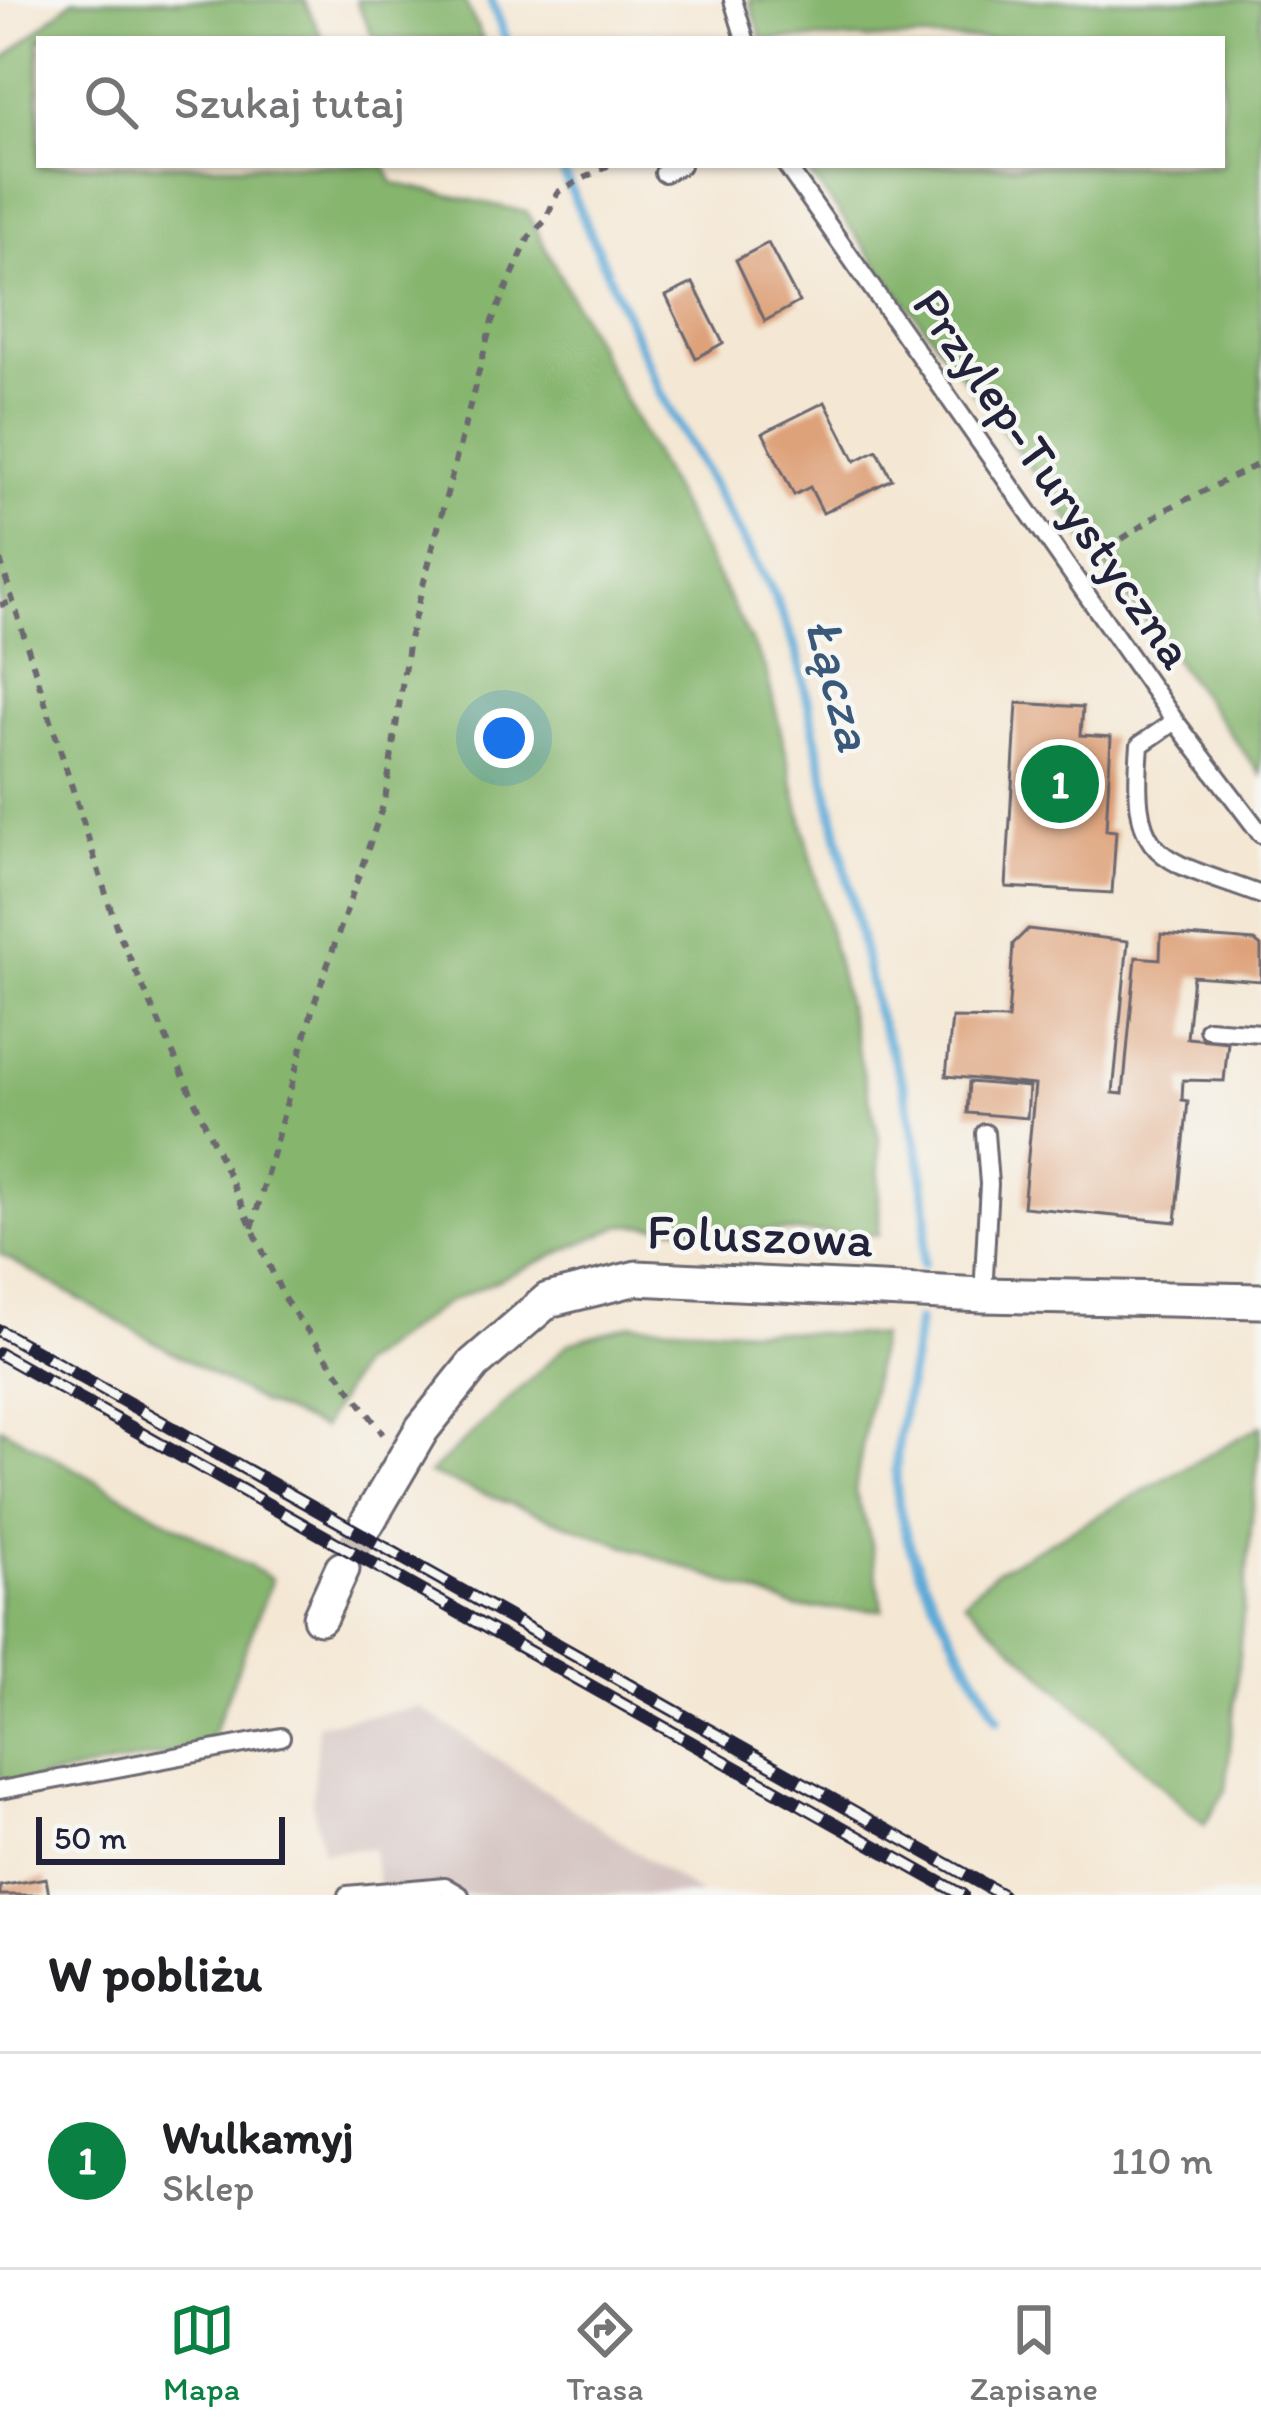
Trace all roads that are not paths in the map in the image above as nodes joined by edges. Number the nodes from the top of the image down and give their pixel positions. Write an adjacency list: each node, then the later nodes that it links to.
1 (733, 0): 2 (lane)
2 (744, 36)
3 (788, 168): 4 (lane, Przylep-Turystyczna)
4 (1175, 721): 5 (lane, Przylep-Turystyczna); 6 (lane)
5 (1261, 834)
6 (1261, 895)
7 (1208, 1029): 8 (lane)
8 (1261, 1033)
9 (985, 1133): 10 (lane)
10 (983, 1295): 11 (street, Foluszowa); 12 (street, Foluszowa)
11 (1261, 1301)
12 (368, 1523)
13 (342, 1569): 14 (street)
14 (320, 1617)
15 (281, 1737): 16 (lane)
16 (0, 1790)
17 (347, 1895): 18 (lane)
18 (460, 1895)

